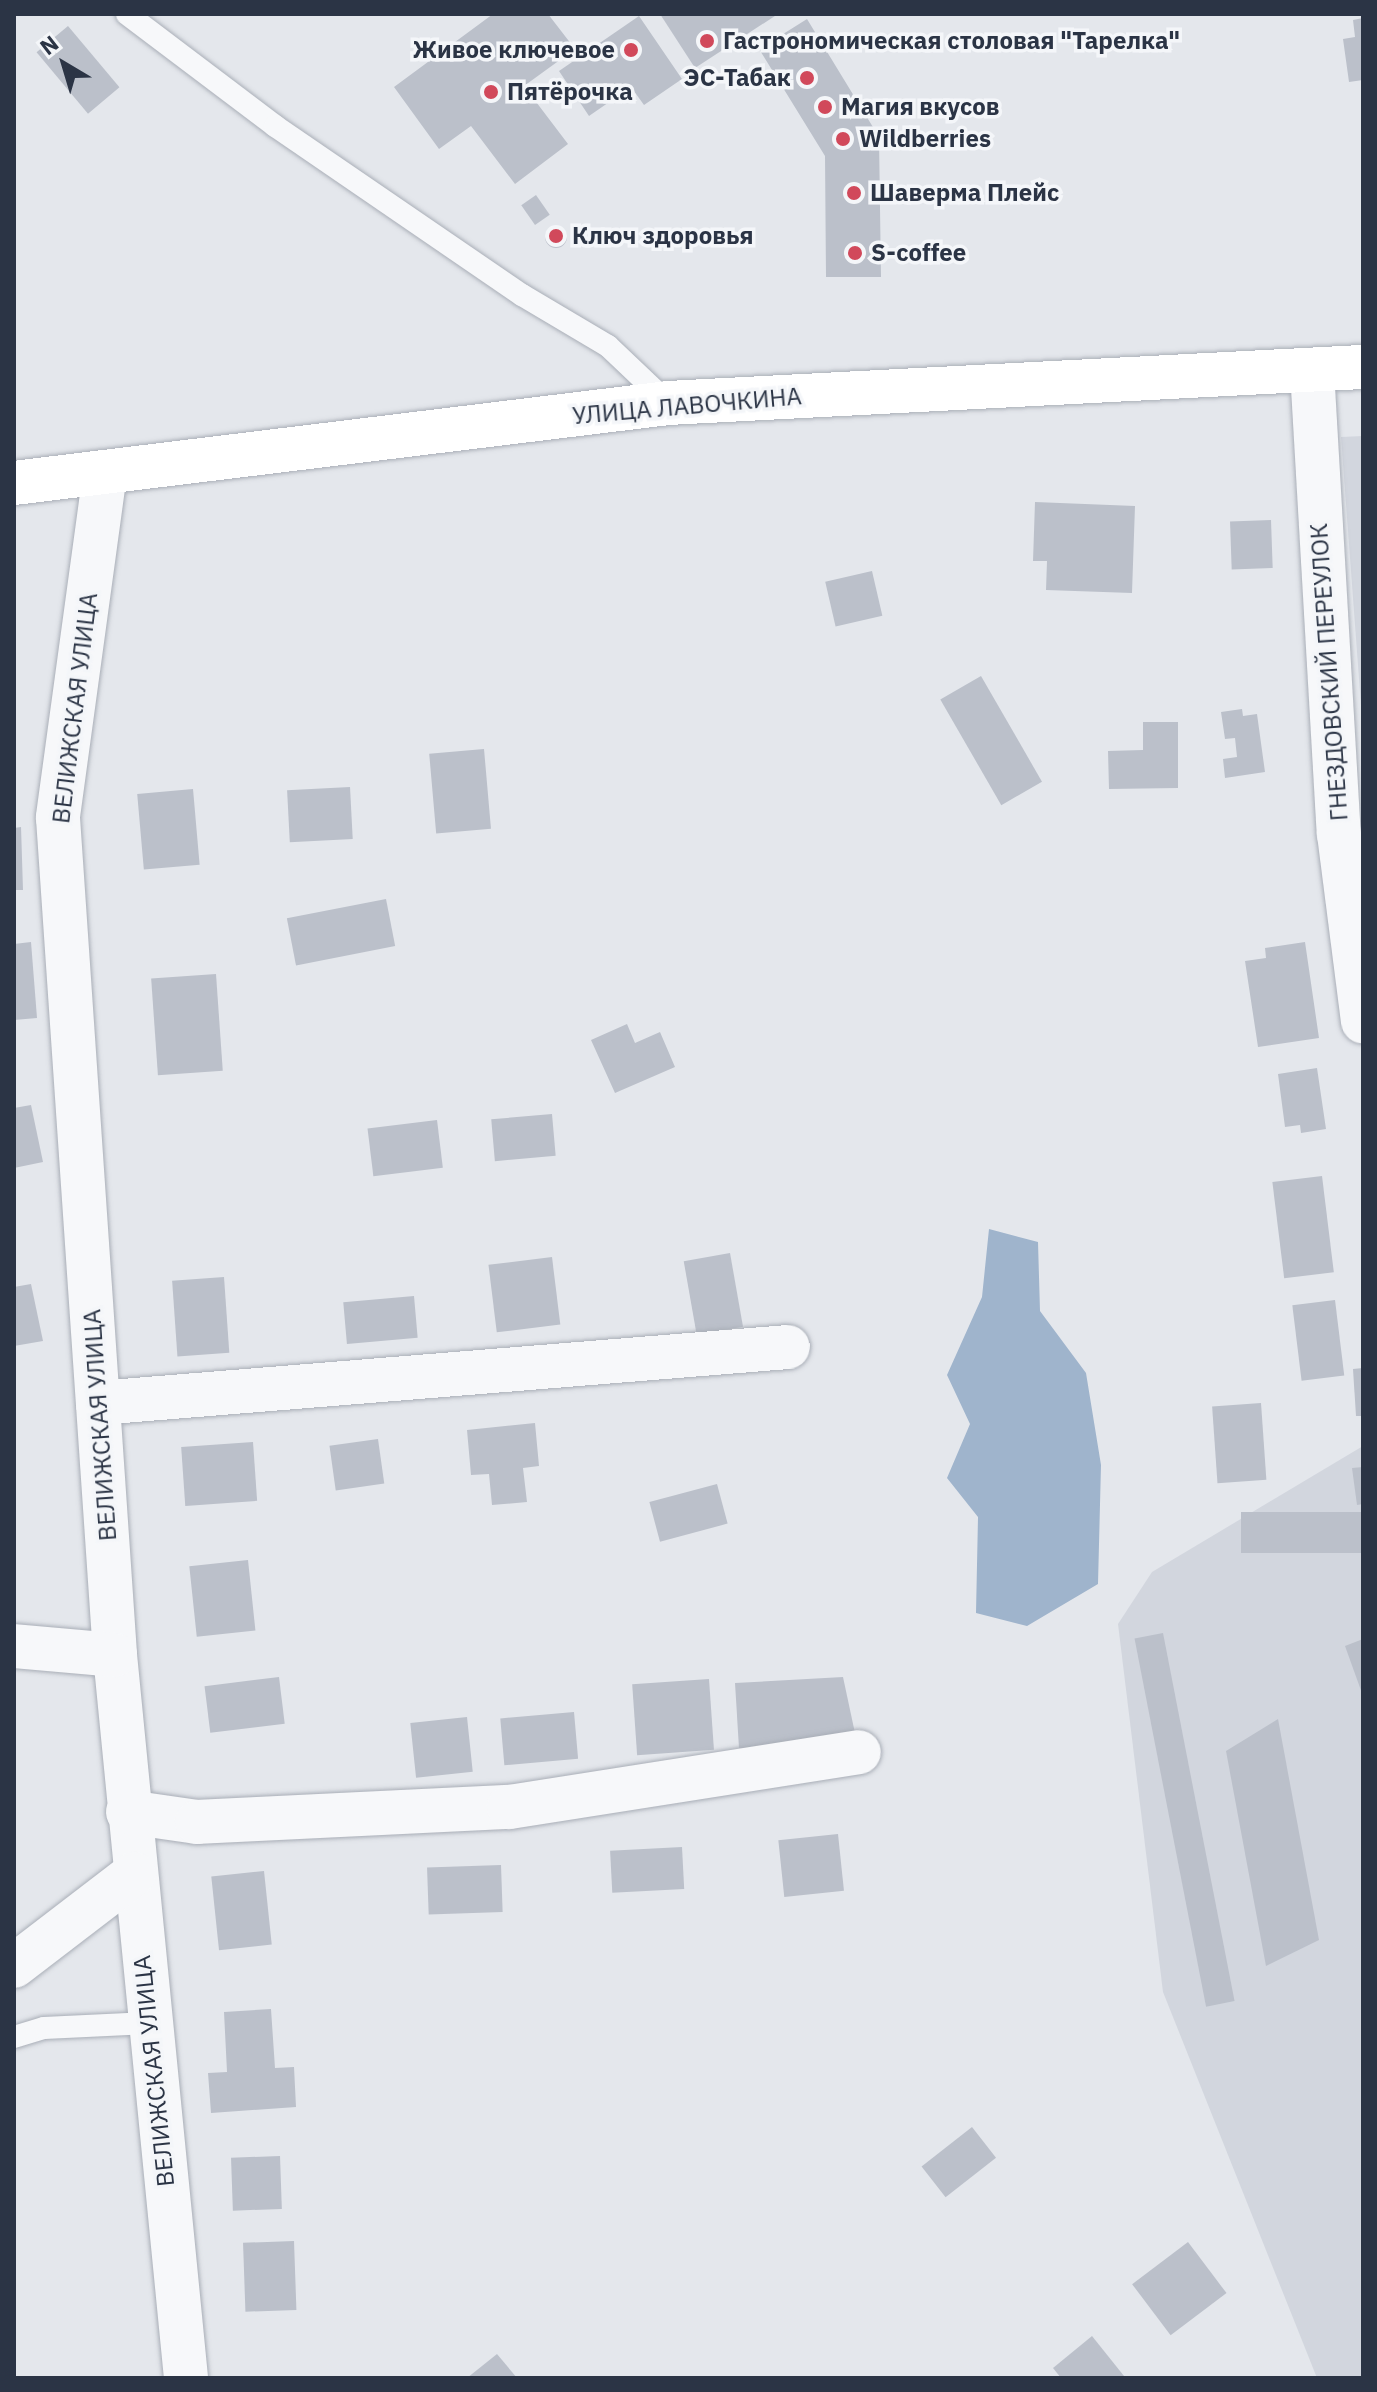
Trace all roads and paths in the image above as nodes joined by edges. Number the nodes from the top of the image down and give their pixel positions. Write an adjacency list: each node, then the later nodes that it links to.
1 (127, 14): 4 (lane)
2 (1363, 367): 3 (main road, УЛИЦА ЛАВОЧКИНА)
3 (1312, 370): 4 (main road, УЛИЦА ЛАВОЧКИНА); 7 (street, ГНЕЗДОВСКИЙ ПЕРЕУЛОК)
4 (668, 403): 5 (main road, УЛИЦА ЛАВОЧКИНА)
5 (105, 473): 6 (main road, УЛИЦА ЛАВОЧКИНА); 9 (street, ВЕЛИЖСКАЯ УЛИЦА)
6 (14, 483)
7 (1363, 1021)
8 (788, 1347): 9 (street)
9 (98, 1403): 11 (street, ВЕЛИЖСКАЯ УЛИЦА)
10 (14, 1646): 11 (street)
11 (115, 1655): 13 (street, ВЕЛИЖСКАЯ УЛИЦА)
12 (859, 1752): 13 (street)
13 (128, 1812): 14 (street, ВЕЛИЖСКАЯ УЛИЦА)
14 (134, 1874): 15 (street); 16 (street, ВЕЛИЖСКАЯ УЛИЦА)
15 (14, 1966)
16 (149, 2023): 17 (lane); 18 (street, ВЕЛИЖСКАЯ УЛИЦА)
17 (14, 2037)
18 (186, 2378)

